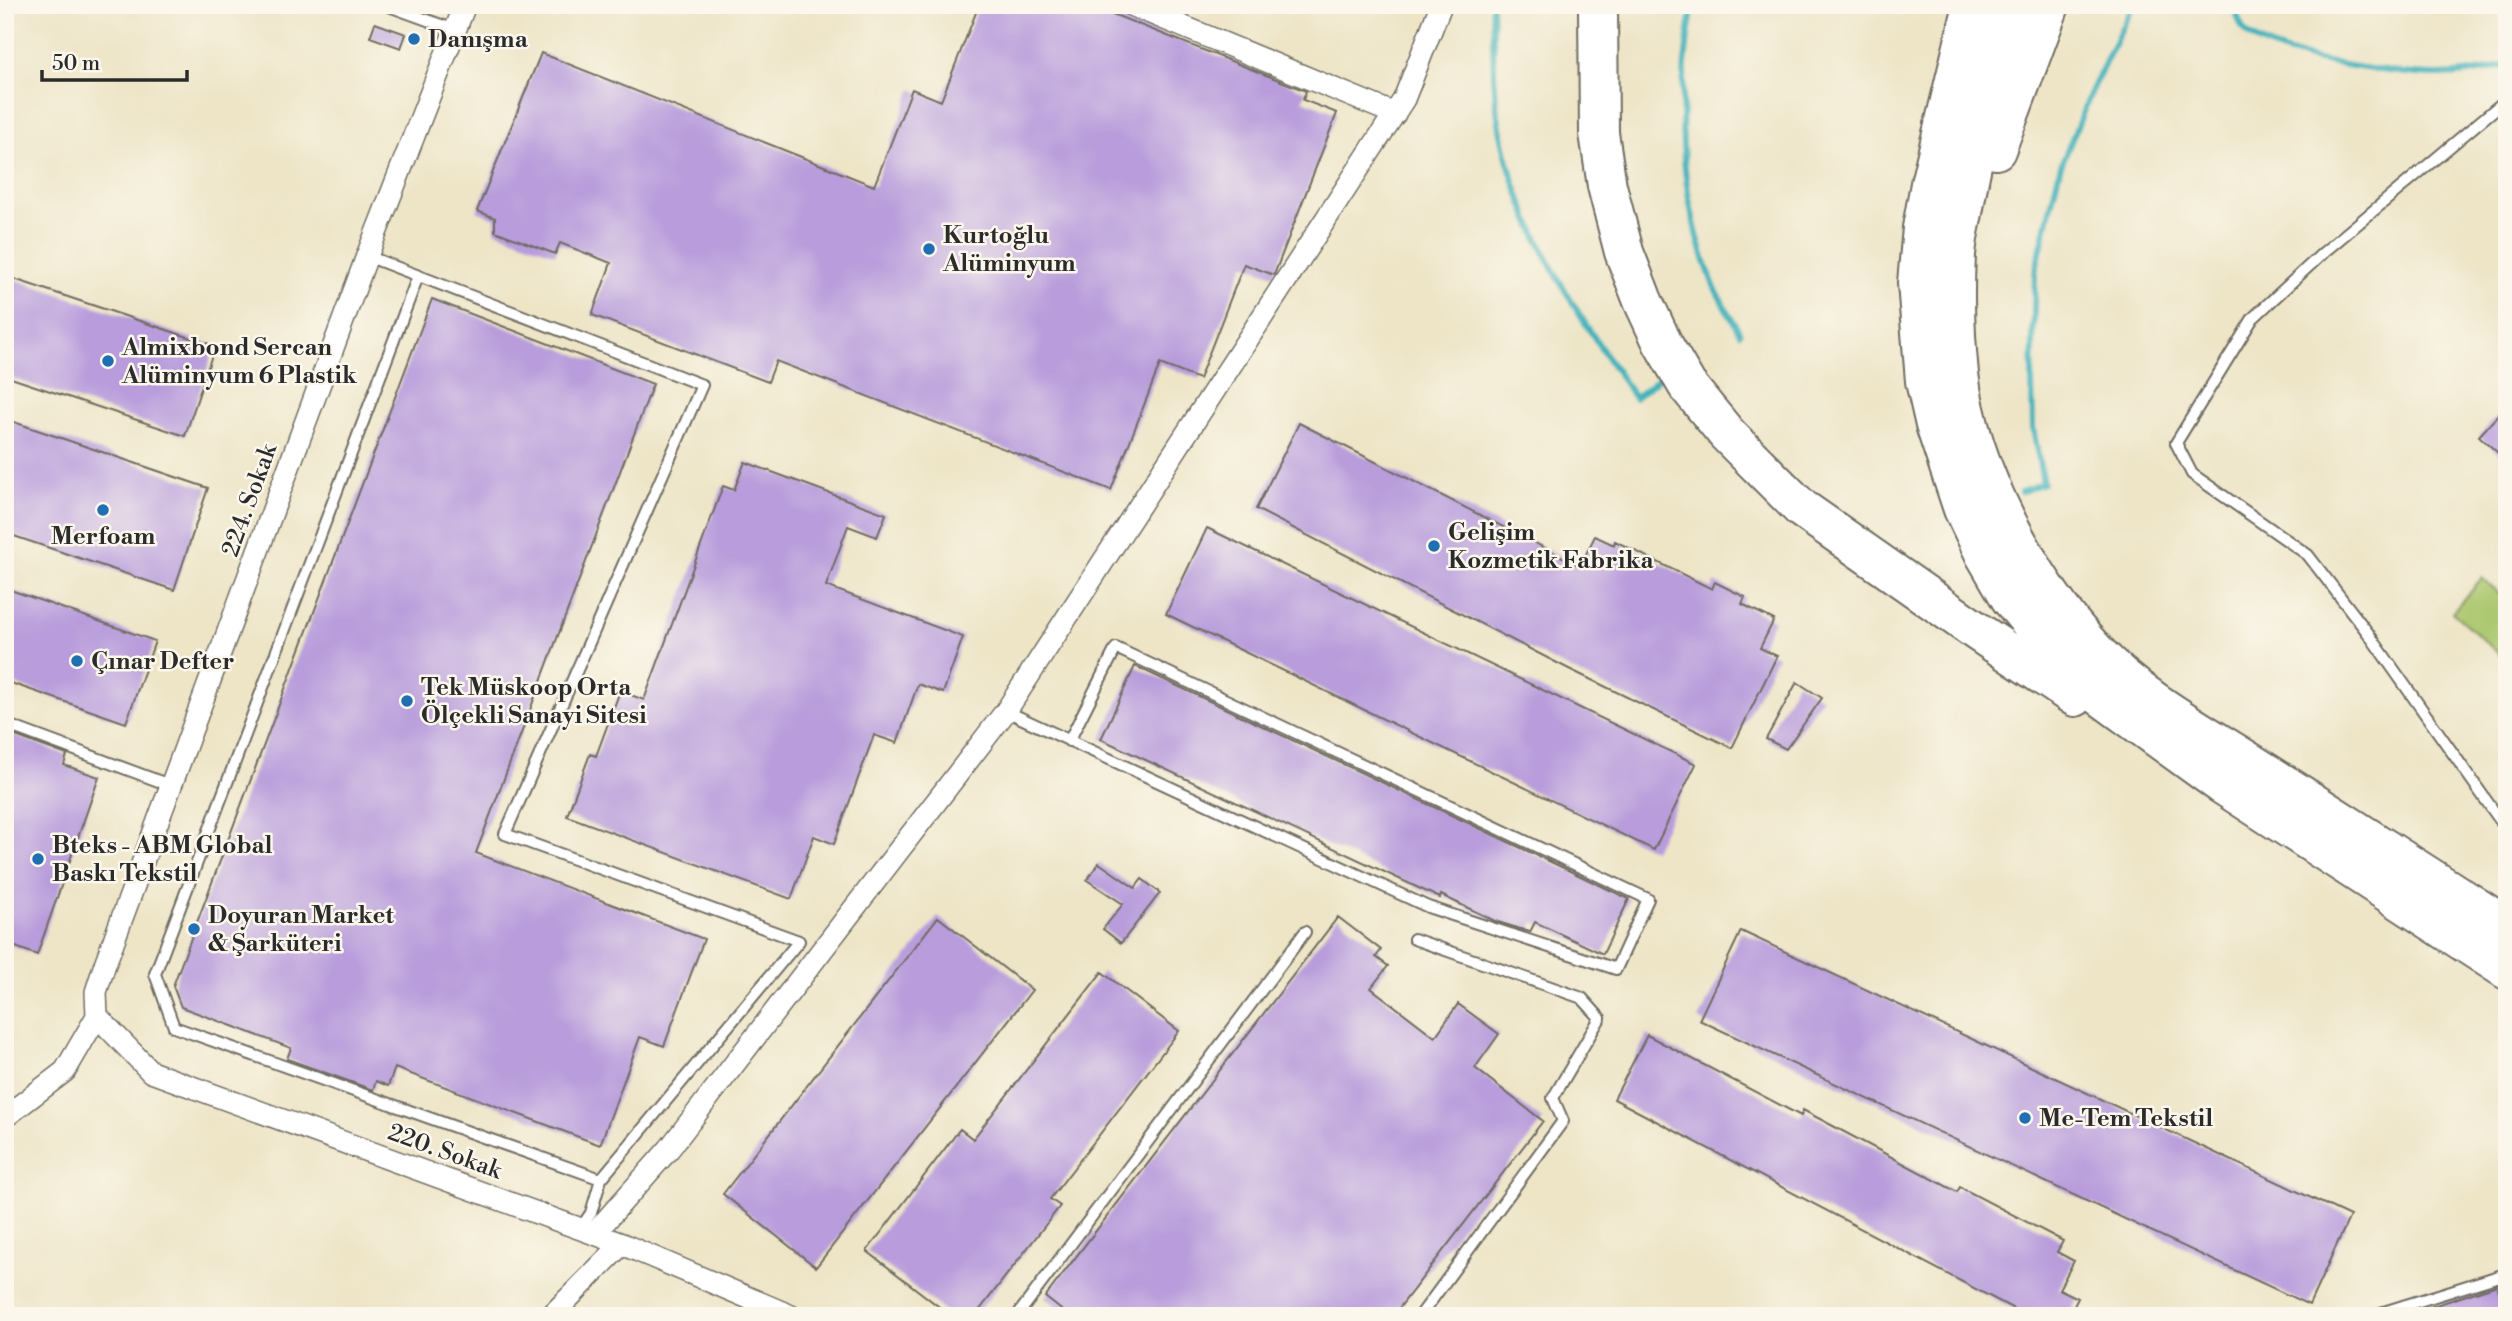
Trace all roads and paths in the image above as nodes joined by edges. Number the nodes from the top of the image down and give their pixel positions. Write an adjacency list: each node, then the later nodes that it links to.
1 (386, 5): 9 (lane)
2 (465, 5): 9 (street, 224. Sokak)
3 (1130, 5): 11 (street)
4 (1441, 5): 11 (street)
5 (1598, 5): 18 (highway)
6 (1973, 5): 18 (highway)
7 (2009, 5): 14 (highway)
8 (2050, 5): 14 (highway)
9 (455, 30): 12 (street, 224. Sokak)
10 (2507, 99): 20 (lane)
11 (1395, 114): 15 (street)
12 (367, 256): 13 (lane); 19 (street, 224. Sokak)
13 (418, 276): 26 (lane); 26 (lane)
14 (1959, 375): 23 (highway)
15 (1006, 711): 17 (lane); 27 (street)
16 (5, 723): 19 (lane)
17 (1069, 741): 17 (lane)
18 (2221, 784): 23 (highway)
19 (172, 786): 24 (street, 224. Sokak)
20 (2507, 830)
21 (1305, 932): 32 (lane)
22 (1414, 939): 33 (lane)
23 (2502, 946)
24 (97, 1016): 25 (street); 27 (street, 220. Sokak)
25 (5, 1117)
26 (601, 1179): 27 (lane)
27 (587, 1231): 28 (street, 220. Sokak)
28 (622, 1244): 30 (street); 31 (street, 220. Sokak)
29 (2507, 1278): 34 (lane)
30 (551, 1316)
31 (791, 1316)
32 (1017, 1316)
33 (1420, 1316)
34 (2371, 1316)

